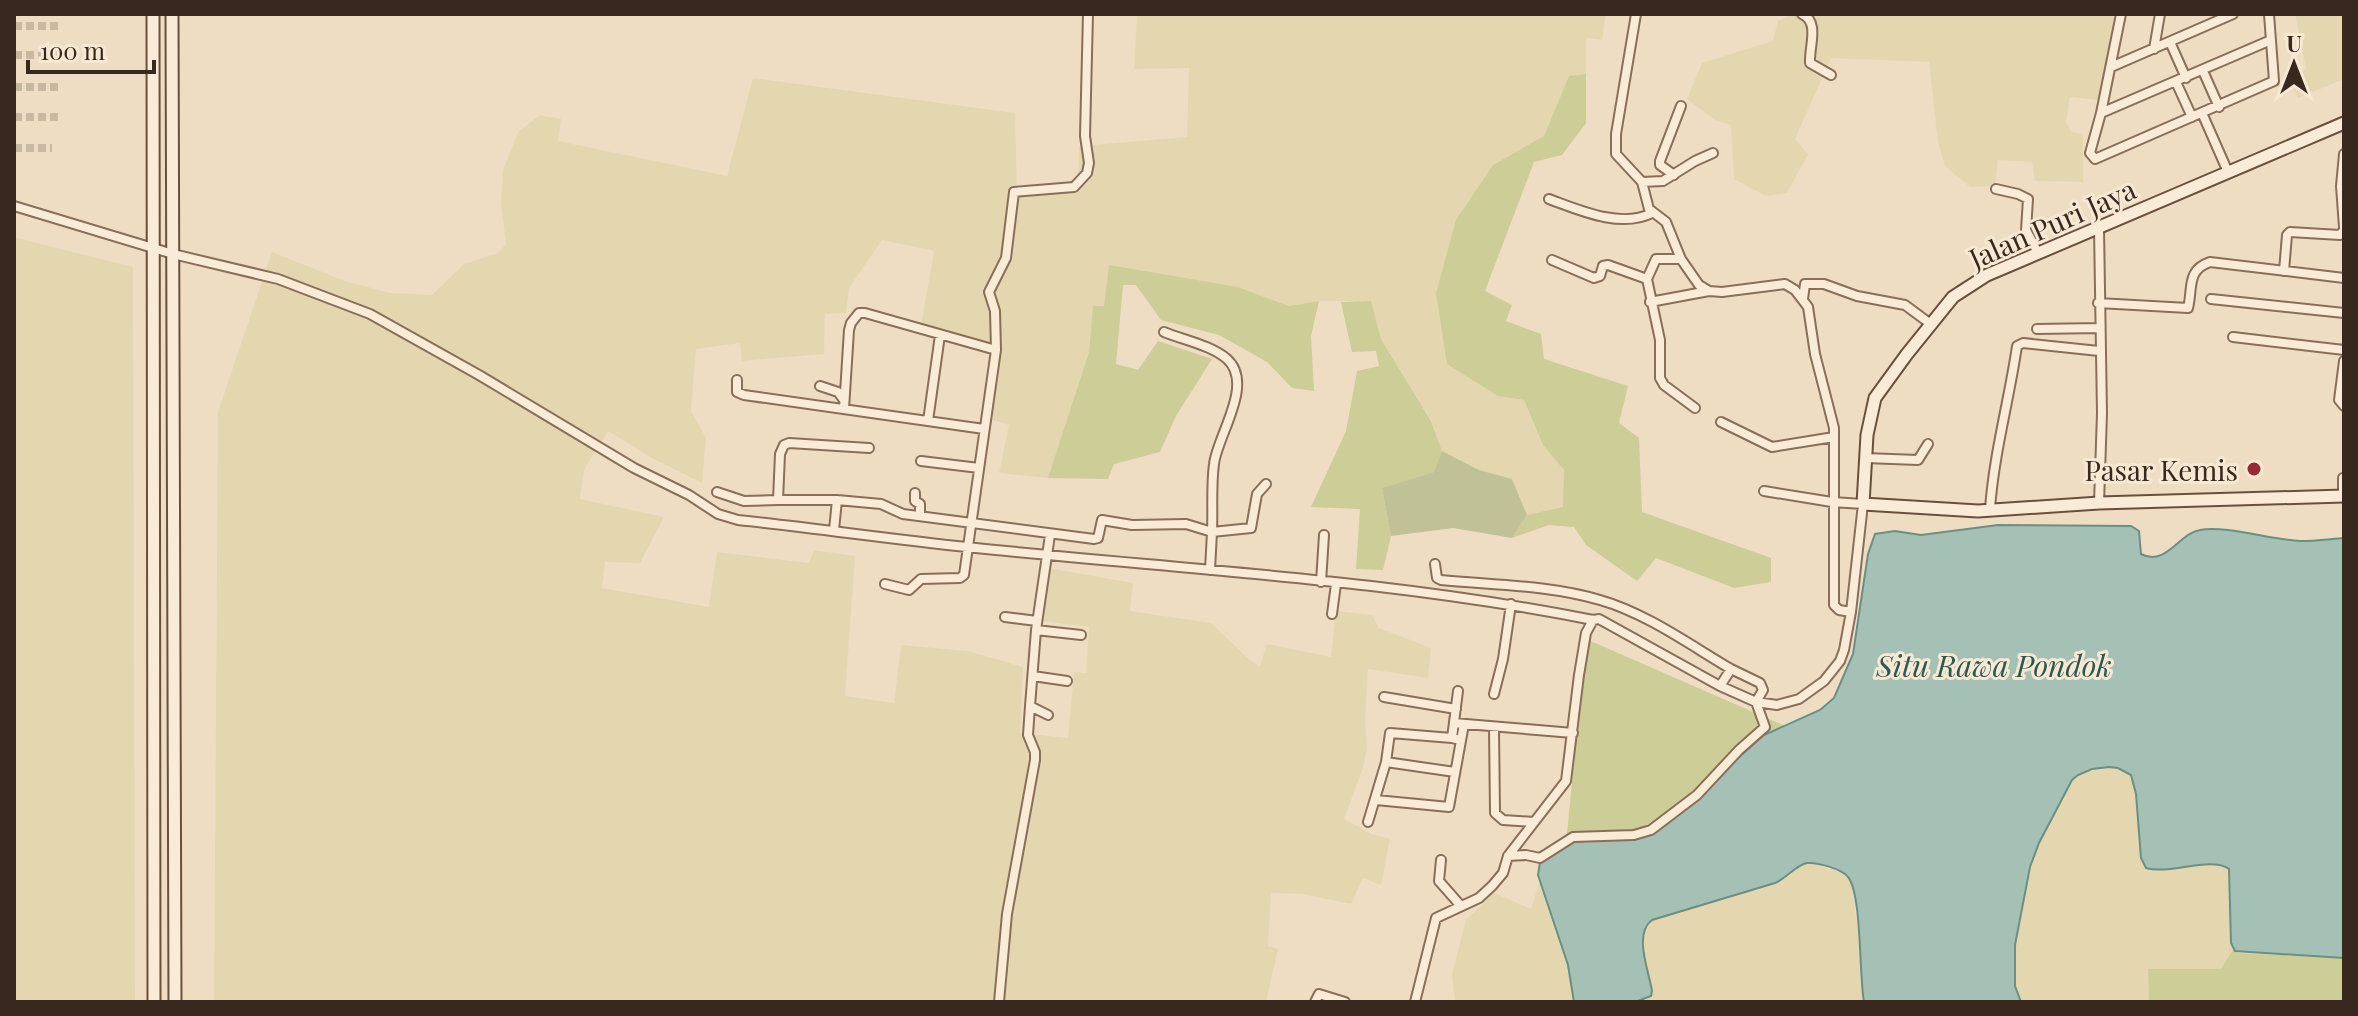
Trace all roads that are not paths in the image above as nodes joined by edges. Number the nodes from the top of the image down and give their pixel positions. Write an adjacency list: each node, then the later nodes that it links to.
1 (153, 14): 15 (street)
2 (172, 14): 14 (street)
3 (1088, 14): 57 (street)
4 (1636, 14): 29 (street)
5 (1802, 14): 17 (street)
6 (2121, 14): 13 (street)
7 (2160, 14): 12 (street)
8 (2233, 14): 11 (street)
9 (2269, 14): 10 (street)
10 (2271, 40): 16 (street); 21 (street)
11 (2170, 42): 12 (street); 18 (street)
12 (2154, 49): 13 (street)
13 (2111, 67): 22 (street)
14 (172, 70): 15 (street); 39 (street)
15 (153, 71): 37 (street)
16 (2203, 71): 18 (street); 21 (street)
17 (1831, 75)
18 (2186, 78): 19 (street)
19 (2176, 82): 22 (street); 23 (street)
20 (1681, 106): 28 (street)
21 (2219, 107): 23 (street)
22 (2101, 113): 23 (street)
23 (2197, 115): 27 (street)
24 (2344, 123): 27 (street, Jalan Puri Jaya)
25 (1713, 153): 28 (street)
26 (2344, 154): 30 (street)
27 (2226, 167): 35 (street, Jalan Puri Jaya)
28 (1674, 175): 29 (street)
29 (1642, 182): 34 (street)
30 (2342, 186): 36 (street)
31 (1996, 189): 38 (street)
32 (1549, 199): 34 (street)
33 (14, 206): 37 (street)
34 (1652, 213): 40 (street)
35 (2099, 228): 38 (street, Jalan Puri Jaya); 49 (street)
36 (2344, 228): 42 (street)
37 (154, 246): 39 (street); 134 (street)
38 (2038, 253): 51 (street, Jalan Puri Jaya)
39 (173, 254): 89 (street); 135 (street)
40 (1681, 259): 44 (street); 45 (street)
41 (1552, 260): 44 (street)
42 (2284, 271): 43 (street); 49 (street)
43 (2344, 278)
44 (1647, 279): 48 (street)
45 (1709, 291): 46 (street); 48 (street)
46 (1803, 299): 51 (street); 70 (street)
47 (2211, 299): 50 (street)
48 (1650, 302): 66 (street)
49 (2098, 303): 52 (street)
50 (2344, 313)
51 (1932, 325): 73 (street, Jalan Puri Jaya)
52 (2099, 328): 53 (street); 59 (street)
53 (2037, 329)
54 (1164, 332): 93 (street)
55 (940, 335): 57 (street); 64 (street); 67 (street)
56 (2233, 337): 58 (street)
57 (996, 350): 69 (street)
58 (2344, 350)
59 (2099, 351): 86 (street); 88 (street)
60 (2344, 361): 61 (street)
61 (2343, 379): 65 (street)
62 (737, 380): 64 (street)
63 (820, 386): 64 (street)
64 (844, 405): 67 (street)
65 (2344, 406)
66 (1695, 408)
67 (928, 421): 69 (street)
68 (1721, 422): 70 (street)
69 (984, 429): 75 (street)
70 (1834, 437): 85 (street)
71 (1928, 444): 73 (street)
72 (869, 448): 82 (street)
73 (1865, 458): 87 (street, Jalan Puri Jaya)
74 (921, 461): 75 (street)
75 (979, 468): 91 (street)
76 (2343, 478): 81 (street)
77 (1266, 484): 93 (street)
78 (1764, 491): 85 (street)
79 (717, 492): 83 (street)
80 (915, 493): 90 (street)
81 (2343, 496): 86 (street)
82 (778, 500): 83 (street); 84 (street)
83 (744, 502): 89 (street)
84 (836, 502): 90 (street); 92 (street)
85 (1832, 502): 87 (street); 104 (street)
86 (2099, 503): 88 (street)
87 (1863, 504): 88 (street); 104 (street)
88 (1985, 510)
89 (739, 516): 92 (street)
90 (920, 516): 91 (street)
91 (969, 526): 94 (street); 96 (street)
92 (834, 530): 96 (street)
93 (1212, 532): 94 (street); 99 (street)
94 (1050, 535): 97 (street)
95 (1324, 535): 100 (street)
96 (967, 543): 97 (street); 101 (street)
97 (1046, 554): 99 (street); 108 (street)
98 (1435, 564): 110 (street)
99 (1210, 570): 100 (street)
100 (1321, 582): 102 (street)
101 (885, 584)
102 (1336, 584): 103 (street); 105 (street)
103 (1511, 604): 107 (street); 115 (street)
104 (1851, 612): 117 (street)
105 (1332, 614)
106 (1005, 617): 108 (street)
107 (1593, 620): 113 (street); 124 (street)
108 (1037, 625): 109 (street); 111 (street)
109 (1081, 635)
110 (1731, 669): 113 (street); 117 (street)
111 (1033, 676): 112 (street); 118 (street)
112 (1067, 681)
113 (1720, 686): 117 (street)
114 (1458, 691): 119 (street)
115 (1494, 694)
116 (1384, 697): 119 (street)
117 (1756, 702): 131 (street)
118 (1030, 706): 120 (street); 136 (street)
119 (1456, 709): 121 (street)
120 (1048, 715)
121 (1454, 723): 122 (street); 125 (street)
122 (1464, 724): 123 (street); 125 (street)
123 (1494, 728): 124 (street); 130 (street)
124 (1573, 733): 130 (street)
125 (1457, 739): 126 (street); 127 (street)
126 (1386, 762): 127 (street); 128 (street)
127 (1455, 772): 128 (street)
128 (1376, 800): 129 (street)
129 (1368, 822)
130 (1534, 822): 131 (street)
131 (1508, 856): 133 (street)
132 (1441, 860): 133 (street)
133 (1461, 906): 139 (street)
134 (154, 1002)
135 (175, 1002)
136 (999, 1002)
137 (1315, 1002): 138 (street)
138 (1345, 1002)
139 (1415, 1002)

